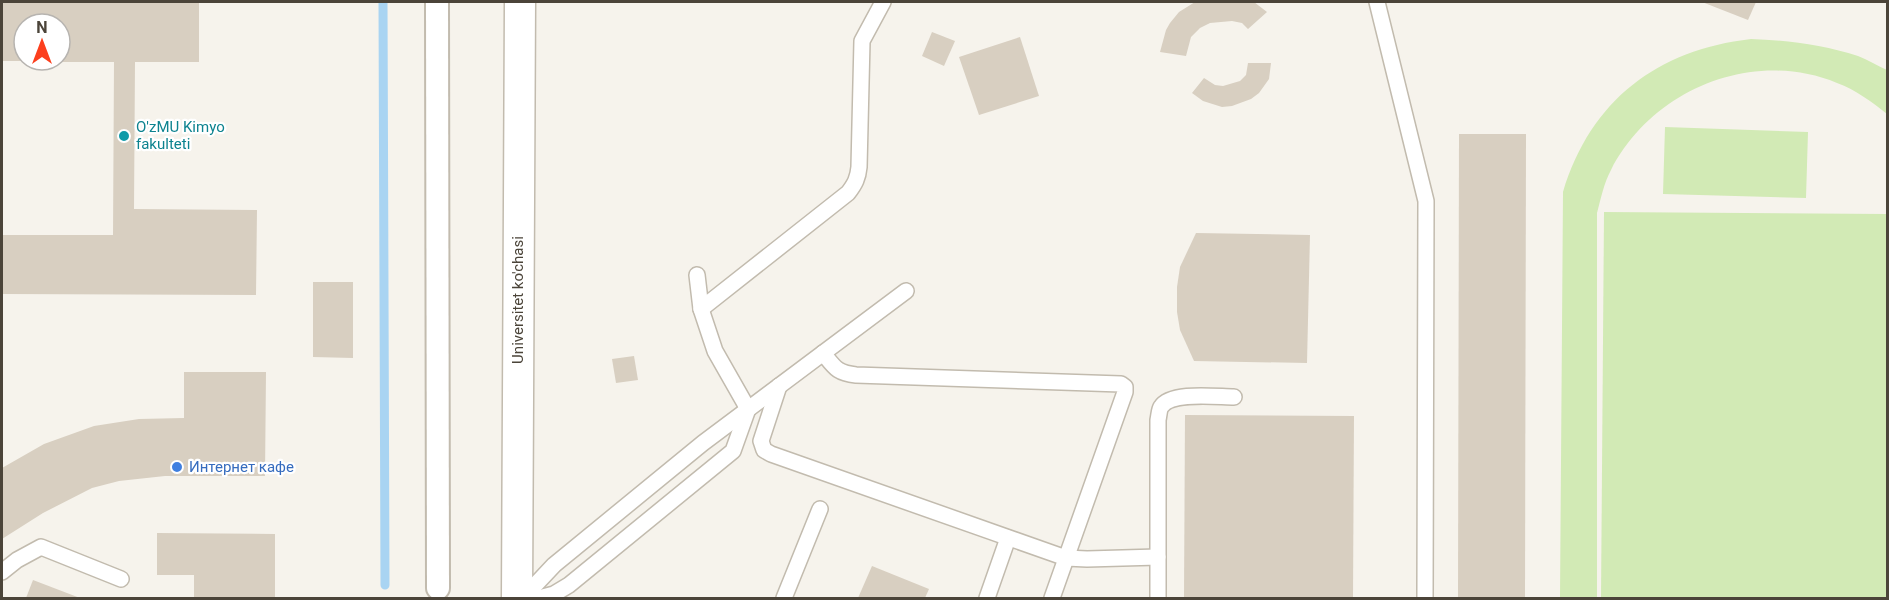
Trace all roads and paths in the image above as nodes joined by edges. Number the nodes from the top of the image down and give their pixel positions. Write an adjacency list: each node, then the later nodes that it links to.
1 (436, 2): 18 (street)
2 (520, 2): 19 (street, Universitet ko'chasi)
3 (883, 2): 7 (lane)
4 (1377, 2): 26 (lane)
5 (697, 275): 7 (lane)
6 (906, 291): 8 (lane)
7 (701, 309): 11 (lane)
8 (824, 353): 9 (lane); 15 (lane)
9 (779, 386): 11 (lane); 13 (lane)
10 (1234, 397): 14 (lane)
11 (748, 409): 20 (lane); 21 (lane)
12 (820, 509): 22 (lane)
13 (1008, 538): 15 (lane); 23 (lane)
14 (1158, 557): 15 (lane); 25 (lane)
15 (1066, 558): 24 (lane)
16 (2, 572): 17 (lane)
17 (121, 579)
18 (438, 588)
19 (517, 598)
20 (523, 598)
21 (538, 598)
22 (783, 598)
23 (987, 598)
24 (1052, 598)
25 (1158, 598)
26 (1425, 598)

